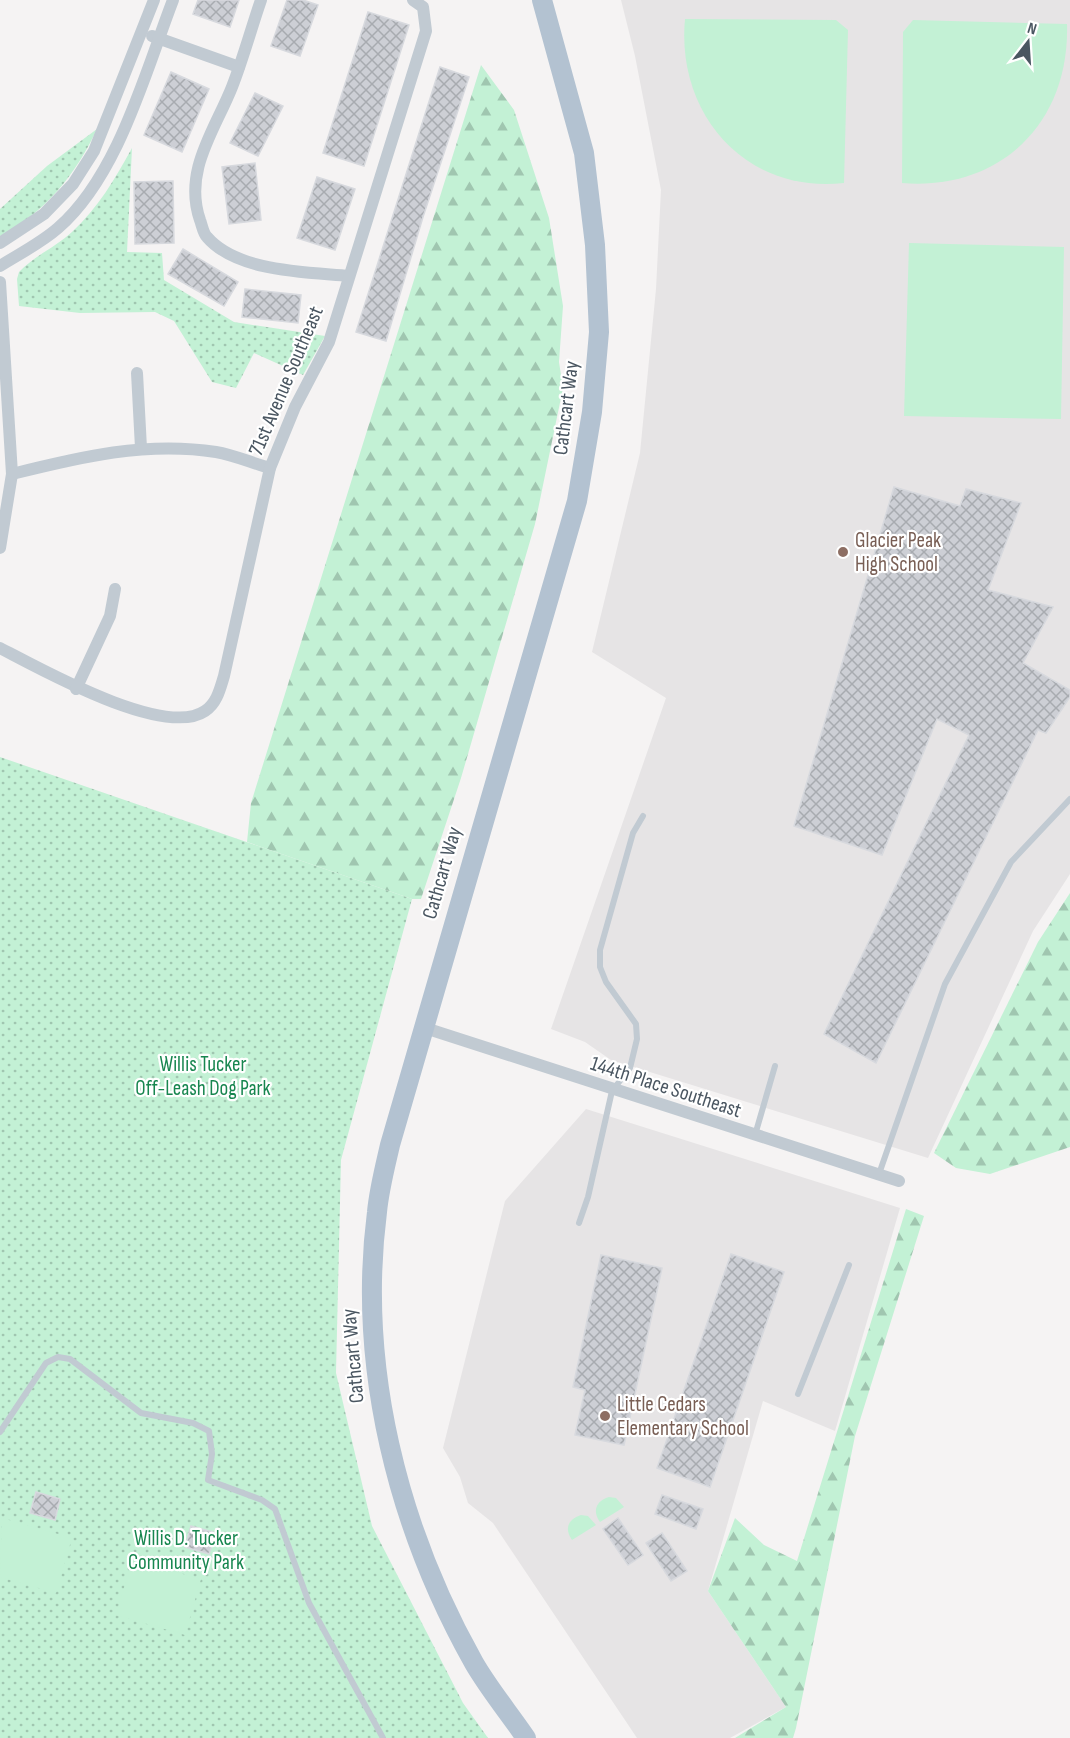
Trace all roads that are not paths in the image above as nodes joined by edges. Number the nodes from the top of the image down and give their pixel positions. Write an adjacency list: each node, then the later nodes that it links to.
1 (154, 0): 6 (street)
2 (173, 0): 7 (street)
3 (261, 0): 8 (street)
4 (413, 0): 11 (street, 71st Avenue Southeast)
5 (542, 0): 23 (main road, Cathcart Way)
6 (142, 32): 7 (street); 9 (street)
7 (158, 38): 8 (street); 10 (street)
8 (239, 67): 11 (street)
9 (0, 243)
10 (0, 266)
11 (349, 276): 15 (street, 71st Avenue Southeast)
12 (0, 282): 16 (street)
13 (137, 373): 14 (street)
14 (141, 448): 15 (street); 16 (street)
15 (270, 468): 20 (street, 71st Avenue Southeast)
16 (12, 474): 17 (street)
17 (0, 548)
18 (115, 589): 20 (street)
19 (0, 648): 20 (street)
20 (76, 688)
21 (1070, 799): 27 (lane)
22 (643, 816): 25 (lane)
23 (422, 1027): 25 (street, 144th Place Southeast); 34 (main road, Cathcart Way)
24 (776, 1066): 26 (lane)
25 (612, 1091): 26 (street, 144th Place Southeast); 29 (lane)
26 (754, 1136): 27 (street, 144th Place Southeast)
27 (879, 1175): 28 (street, 144th Place Southeast)
28 (899, 1181)
29 (579, 1222)
30 (849, 1265): 31 (lane)
31 (798, 1394)
32 (0, 1432): 33 (lane)
33 (383, 1738)
34 (526, 1738)

